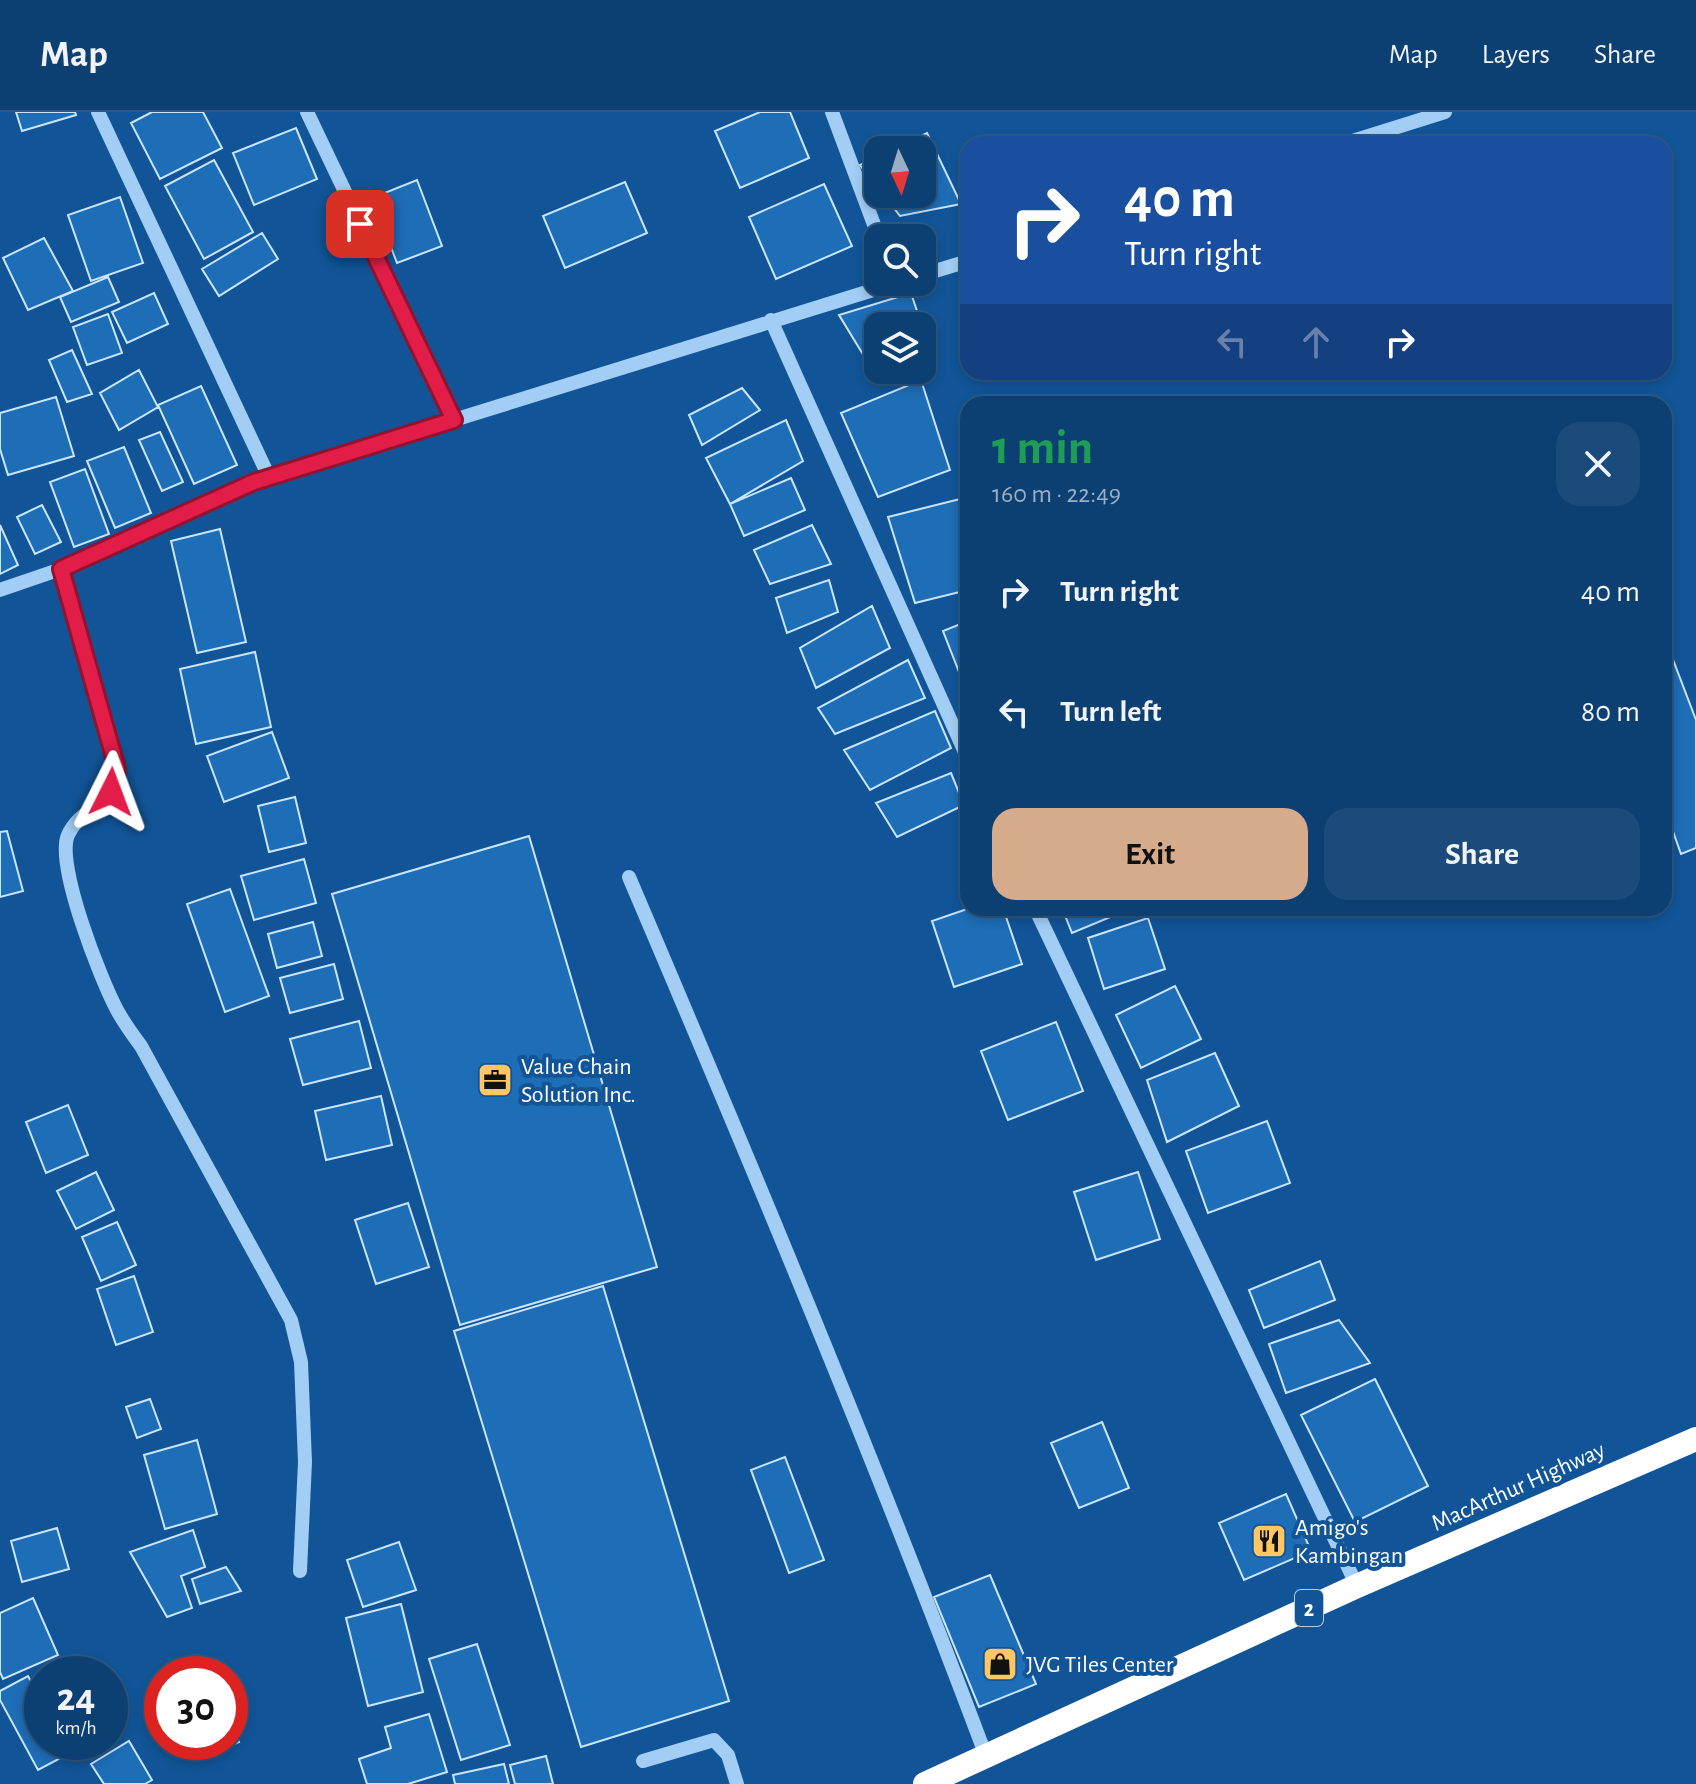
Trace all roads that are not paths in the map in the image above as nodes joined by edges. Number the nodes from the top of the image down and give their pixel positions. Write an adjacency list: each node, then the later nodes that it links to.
1 (98, 112): 12 (street)
2 (307, 112): 11 (street)
3 (832, 112): 6 (street)
4 (1445, 112): 5 (street)
5 (1368, 136)
6 (874, 224)
7 (960, 263): 8 (street)
8 (936, 271)
9 (864, 292): 10 (street)
10 (771, 320): 11 (street); 15 (street)
11 (454, 420): 12 (street)
12 (269, 477): 13 (street)
13 (61, 569): 14 (street); 19 (street)
14 (0, 590)
15 (960, 741)
16 (629, 877): 21 (street)
17 (1039, 916): 20 (street)
18 (1696, 1439): 20 (highway, MacArthur Highway / 2)
19 (300, 1571)
20 (1357, 1586): 21 (highway, MacArthur Highway / 2)
21 (986, 1756): 23 (highway, MacArthur Highway / 2)
22 (643, 1761): 24 (street)
23 (962, 1776): 25 (highway, MacArthur Highway / 2)
24 (737, 1784)
25 (925, 1784)

